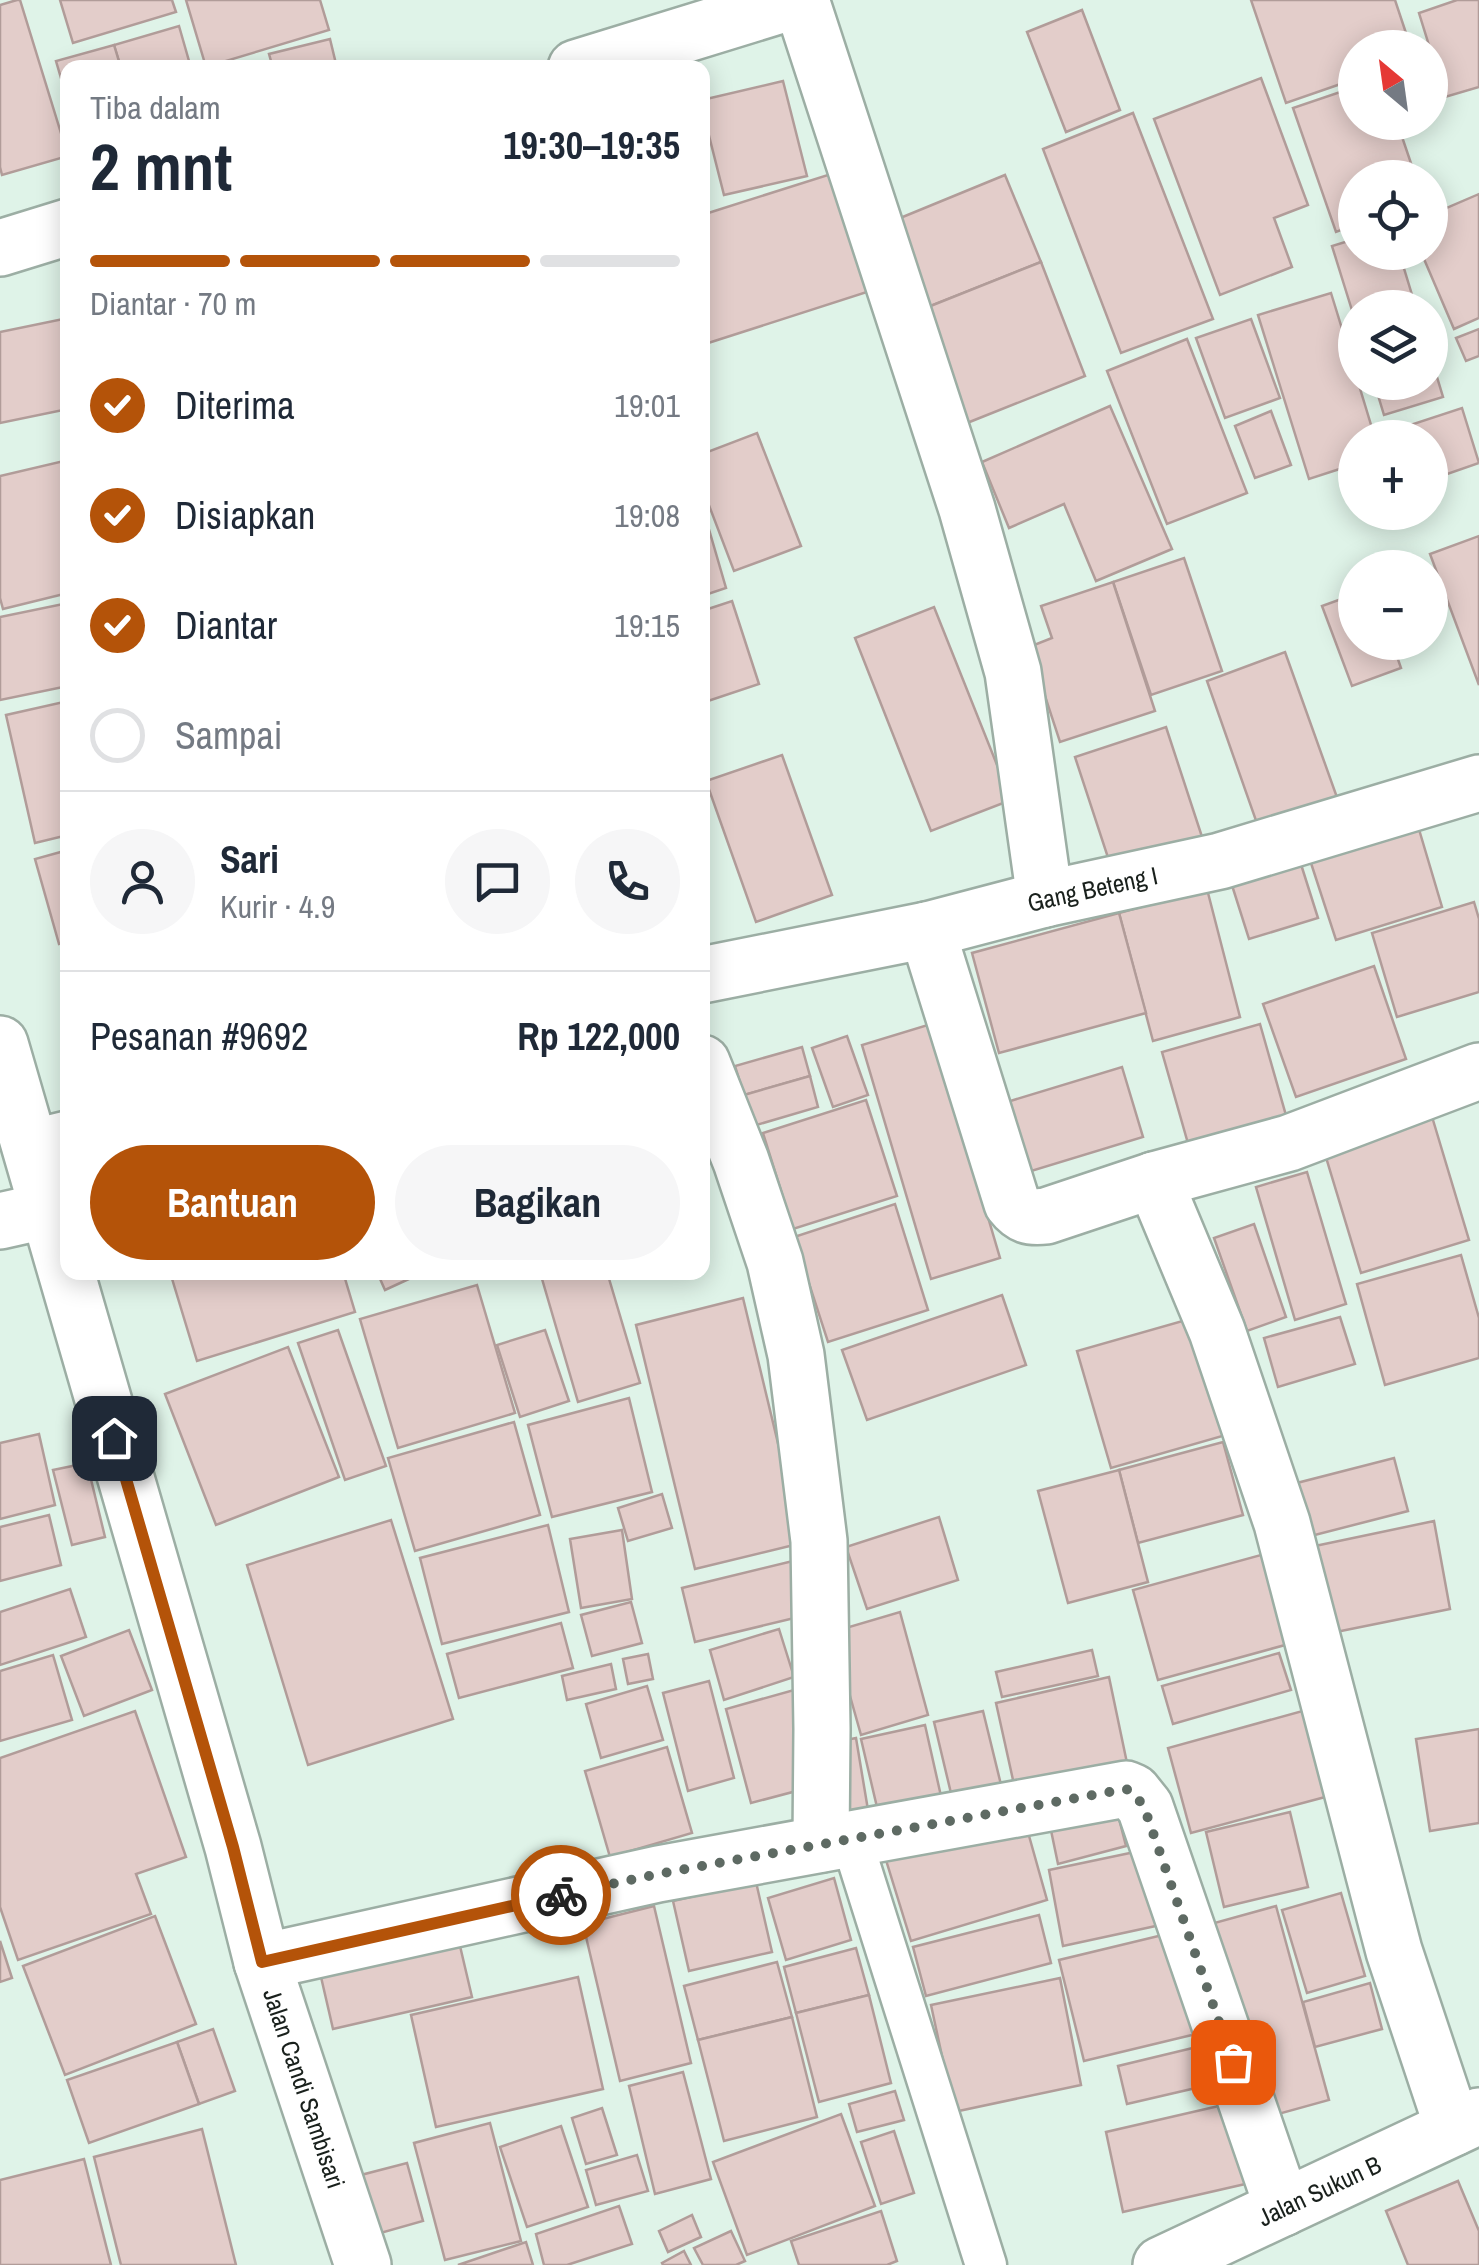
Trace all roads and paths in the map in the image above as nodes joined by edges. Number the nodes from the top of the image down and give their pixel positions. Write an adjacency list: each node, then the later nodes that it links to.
1 (799, 0): 2 (street); 6 (street)
2 (602, 60)
3 (60, 229): 4 (street)
4 (0, 248)
5 (1479, 783): 6 (street, Gang Beteng I)
6 (1045, 899): 7 (street, Gang Beteng I)
7 (927, 930): 8 (street, Gang Beteng I); 13 (street)
8 (710, 973)
9 (0, 1044): 12 (street, Jalan Candi Sambisari)
10 (1479, 1070): 13 (street)
11 (710, 1083): 15 (street)
12 (49, 1143): 14 (street, Jalan Candi Sambisari)
13 (1154, 1180): 17 (street)
14 (24, 1216): 16 (street, Jalan Candi Sambisari)
15 (836, 1841): 16 (street); 18 (street); 20 (lane)
16 (262, 1962): 19 (street, Jalan Candi Sambisari)
17 (1466, 2122): 18 (street, Jalan Sukun B)
18 (1283, 2208): 21 (street, Jalan Sukun B)
19 (363, 2265)
20 (986, 2265)
21 (1161, 2265)

